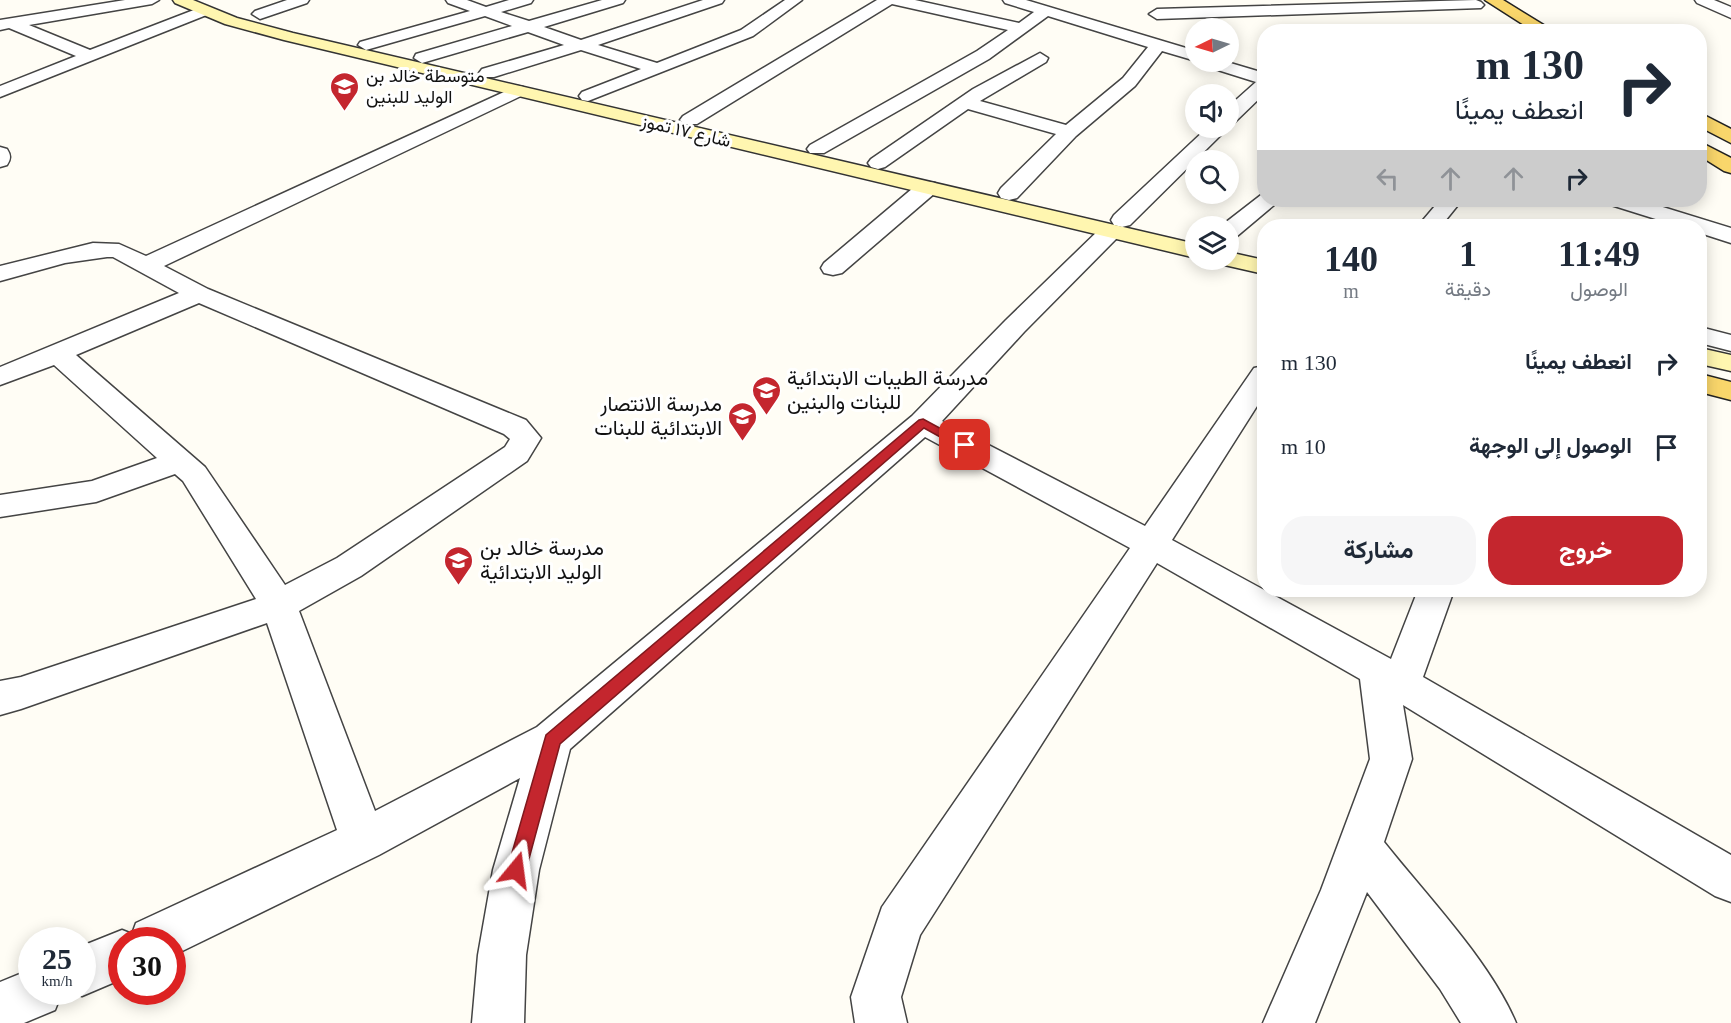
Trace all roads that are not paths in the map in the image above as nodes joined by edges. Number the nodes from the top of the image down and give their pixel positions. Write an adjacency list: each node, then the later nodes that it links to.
1 (152, 0): 26 (street)
2 (180, 0): 20 (main road, شارع ١٧ تموز)
3 (302, 0): 24 (street)
4 (453, 0): 22 (street)
5 (526, 0): 22 (street)
6 (556, 0): 19 (street)
7 (618, 0): 19 (street)
8 (717, 0): 31 (street)
9 (795, 0): 39 (street)
10 (888, 0): 55 (street)
11 (895, 0): 32 (street)
12 (1012, 0): 21 (street)
13 (1145, 0): 25 (street)
14 (1702, 0): 23 (street)
15 (1472, 3): 17 (street); 18 (main road)
16 (238, 4): 24 (main road, شارع ١٧ تموز)
17 (1311, 5): 25 (street); 27 (street)
18 (1492, 8): 28 (main road); 29 (main road)
19 (588, 10): 30 (street); 31 (street)
20 (204, 11): 41 (street); 48 (main road, شارع ١٧ تموز)
21 (1046, 11): 32 (street); 34 (street)
22 (485, 12): 30 (street); 37 (street)
23 (1731, 13)
24 (260, 14): 37 (main road, شارع ١٧ تموز)
25 (1157, 14): 34 (street)
26 (5, 24): 41 (street)
27 (1336, 24)
28 (1508, 24)
29 (1529, 24)
30 (530, 27): 38 (street); 42 (street)
31 (641, 27): 33 (street); 38 (street)
32 (1020, 28): 62 (street)
33 (664, 33)
34 (1130, 35): 36 (street)
35 (687, 40): 39 (street)
36 (1159, 44): 40 (street); 58 (street)
37 (366, 45): 42 (main road, شارع ١٧ تموز)
38 (580, 45): 44 (street); 46 (street)
39 (710, 47): 44 (street)
40 (1185, 52)
41 (90, 56): 50 (street)
42 (422, 58): 46 (main road, شارع ١٧ تموز)
43 (1040, 58): 52 (street)
44 (657, 68): 51 (street)
45 (1239, 71): 47 (street)
46 (488, 73): 51 (main road, شارع ١٧ تموز)
47 (1257, 77)
48 (517, 91): 69 (main road, شارع ١٧ تموز); 86 (street)
49 (1257, 91): 53 (street)
50 (0, 92)
51 (588, 96): 55 (main road, شارع ١٧ تموز)
52 (965, 102): 58 (street); 67 (street)
53 (1239, 108)
54 (1707, 111): 57 (main road)
55 (690, 120): 62 (main road, شارع ١٧ تموز)
56 (1707, 123): 59 (main road)
57 (1731, 124)
58 (1069, 132): 70 (street)
59 (1731, 137)
60 (1208, 138): 77 (street)
61 (1707, 138): 64 (main road)
62 (817, 149): 67 (main road, شارع ١٧ تموز)
63 (1707, 152): 68 (main road)
64 (1731, 152)
65 (0, 153): 66 (street)
66 (0, 161)
67 (878, 163): 70 (main road, شارع ١٧ تموز)
68 (1731, 167)
69 (927, 188): 77 (main road, شارع ١٧ تموز); 87 (street)
70 (1009, 194): 77 (main road, شارع ١٧ تموز)
71 (1260, 207): 76 (street)
72 (1445, 207): 74 (street)
73 (1641, 207): 75 (street)
74 (1435, 219)
75 (1678, 219)
76 (1239, 223)
77 (1116, 226): 79 (main road, شارع ١٧ تموز); 81 (main road, شارع ١٧ تموز); 101 (street)
78 (1707, 228): 80 (street)
79 (1185, 235)
80 (1731, 236)
81 (1185, 248)
82 (1239, 250): 83 (main road)
83 (1257, 259)
84 (1239, 260): 85 (main road)
85 (1257, 261)
86 (146, 265): 88 (street); 89 (street)
87 (833, 268)
88 (0, 274)
89 (199, 294): 92 (street); 106 (street)
90 (1707, 337): 91 (street)
91 (1731, 343)
92 (58, 354): 96 (street); 102 (street)
93 (1707, 358): 94 (main road)
94 (1731, 363)
95 (1707, 372): 97 (main road)
96 (0, 377)
97 (1731, 377)
98 (1257, 384): 104 (street)
99 (1707, 385): 100 (main road)
100 (1731, 391)
101 (923, 423): 104 (street); 109 (street)
102 (179, 461): 103 (street); 106 (street)
103 (0, 506)
104 (1150, 544): 107 (street); 117 (street)
105 (1432, 597): 107 (street)
106 (279, 605): 108 (street); 110 (street)
107 (1390, 677): 111 (street); 112 (street)
108 (0, 698)
109 (552, 740): 110 (street); 116 (street)
110 (363, 840): 113 (street)
111 (1360, 847): 118 (street); 119 (street)
112 (1731, 875)
113 (180, 927)
114 (18, 1000): 115 (street)
115 (0, 1008)
116 (498, 1023)
117 (881, 1023)
118 (1289, 1023)
119 (1490, 1023)

